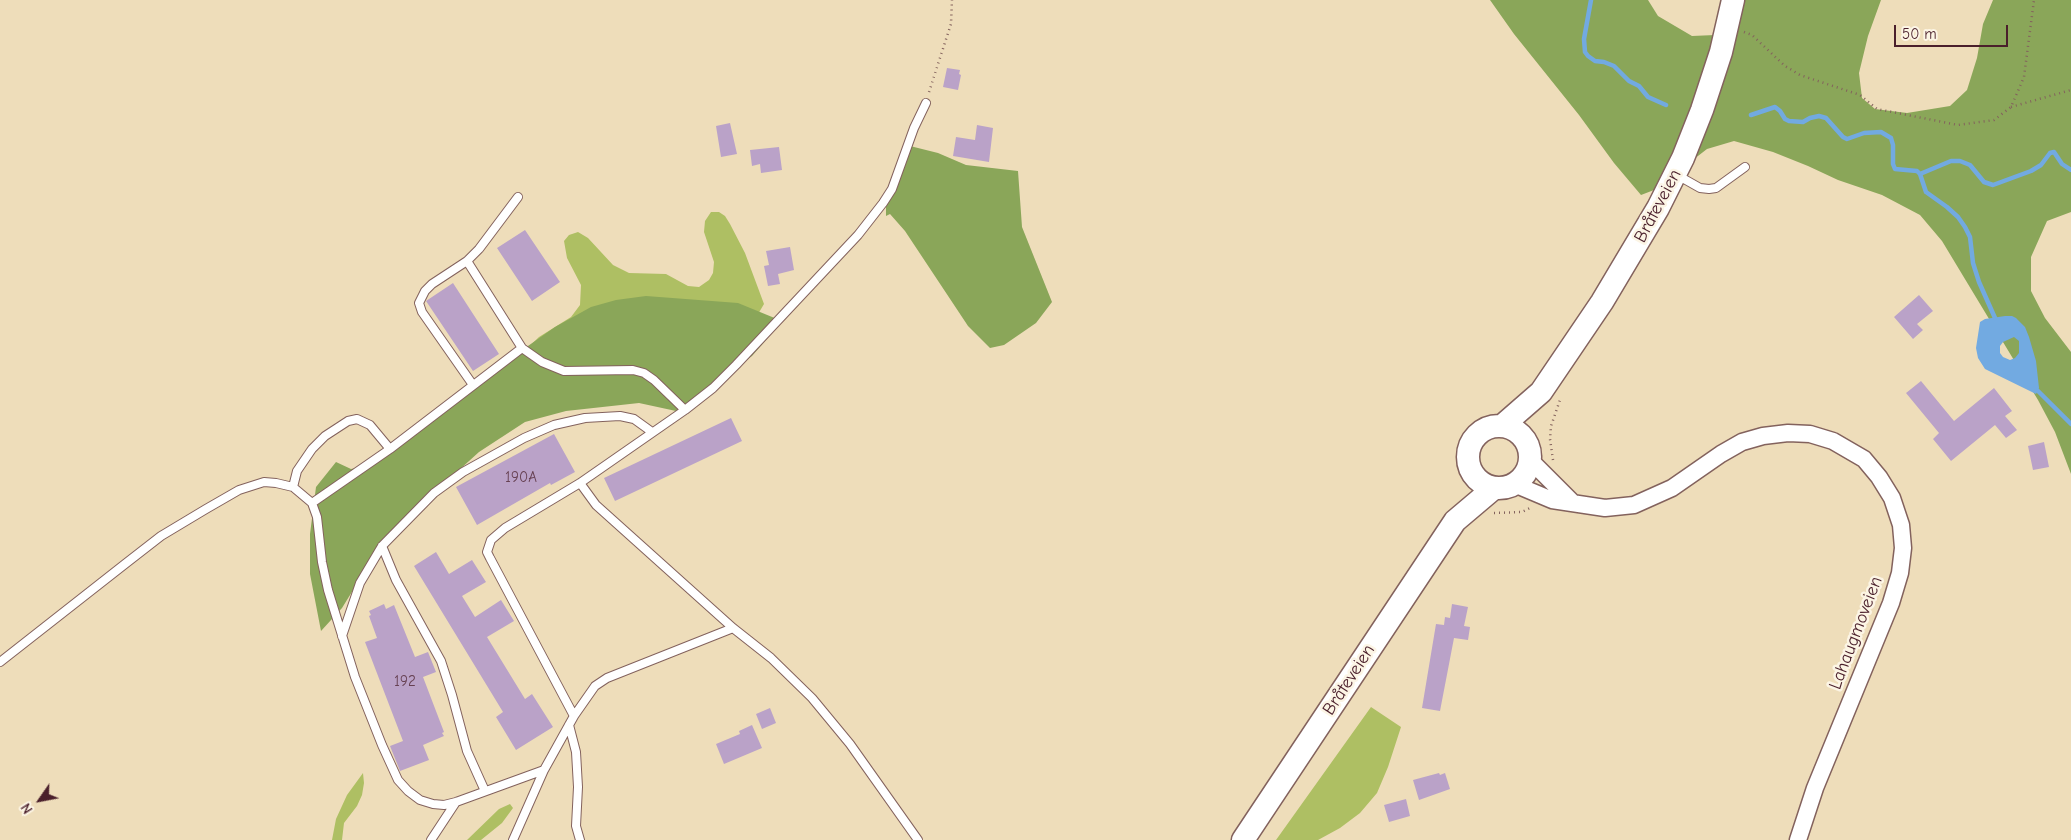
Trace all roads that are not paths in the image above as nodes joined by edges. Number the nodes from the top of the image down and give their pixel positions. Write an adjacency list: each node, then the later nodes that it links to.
1 (1733, 0): 4 (main road, Bråteveien)
2 (926, 103): 10 (lane)
3 (1745, 167): 4 (lane)
4 (1675, 174): 9 (main road, Bråteveien)
5 (518, 198): 6 (lane)
6 (467, 261): 7 (lane); 8 (lane)
7 (522, 348): 8 (lane); 10 (lane)
8 (473, 385): 13 (lane)
9 (1541, 392): 11 (main road, Bråteveien); 14 (main road, Bråteveien)
10 (685, 410): 12 (lane)
11 (1502, 426): 14 (main road); 15 (main road)
12 (652, 432): 16 (lane); 22 (lane)
13 (390, 449): 18 (lane); 19 (lane)
14 (1528, 452): 17 (main road); 20 (street)
15 (1471, 471): 17 (main road); 21 (main road, Bråteveien)
16 (580, 483): 23 (lane); 26 (lane)
17 (1504, 486): 20 (street, Lahaugmoveien); 21 (main road, Bråteveien)
18 (294, 487): 19 (lane); 25 (lane)
19 (312, 503): 24 (lane)
20 (1573, 503): 36 (street, Lahaugmoveien)
21 (1455, 521): 35 (main road, Bråteveien)
22 (382, 546): 24 (lane); 29 (lane)
23 (734, 628): 26 (lane); 34 (lane)
24 (342, 636): 30 (lane)
25 (0, 662)
26 (574, 716): 27 (lane)
27 (569, 725): 28 (lane); 33 (lane)
28 (544, 770): 29 (lane); 32 (lane)
29 (485, 791): 30 (lane)
30 (456, 802): 31 (lane)
31 (431, 840)
32 (513, 840)
33 (580, 840)
34 (918, 840)
35 (1243, 840)
36 (1798, 840)

